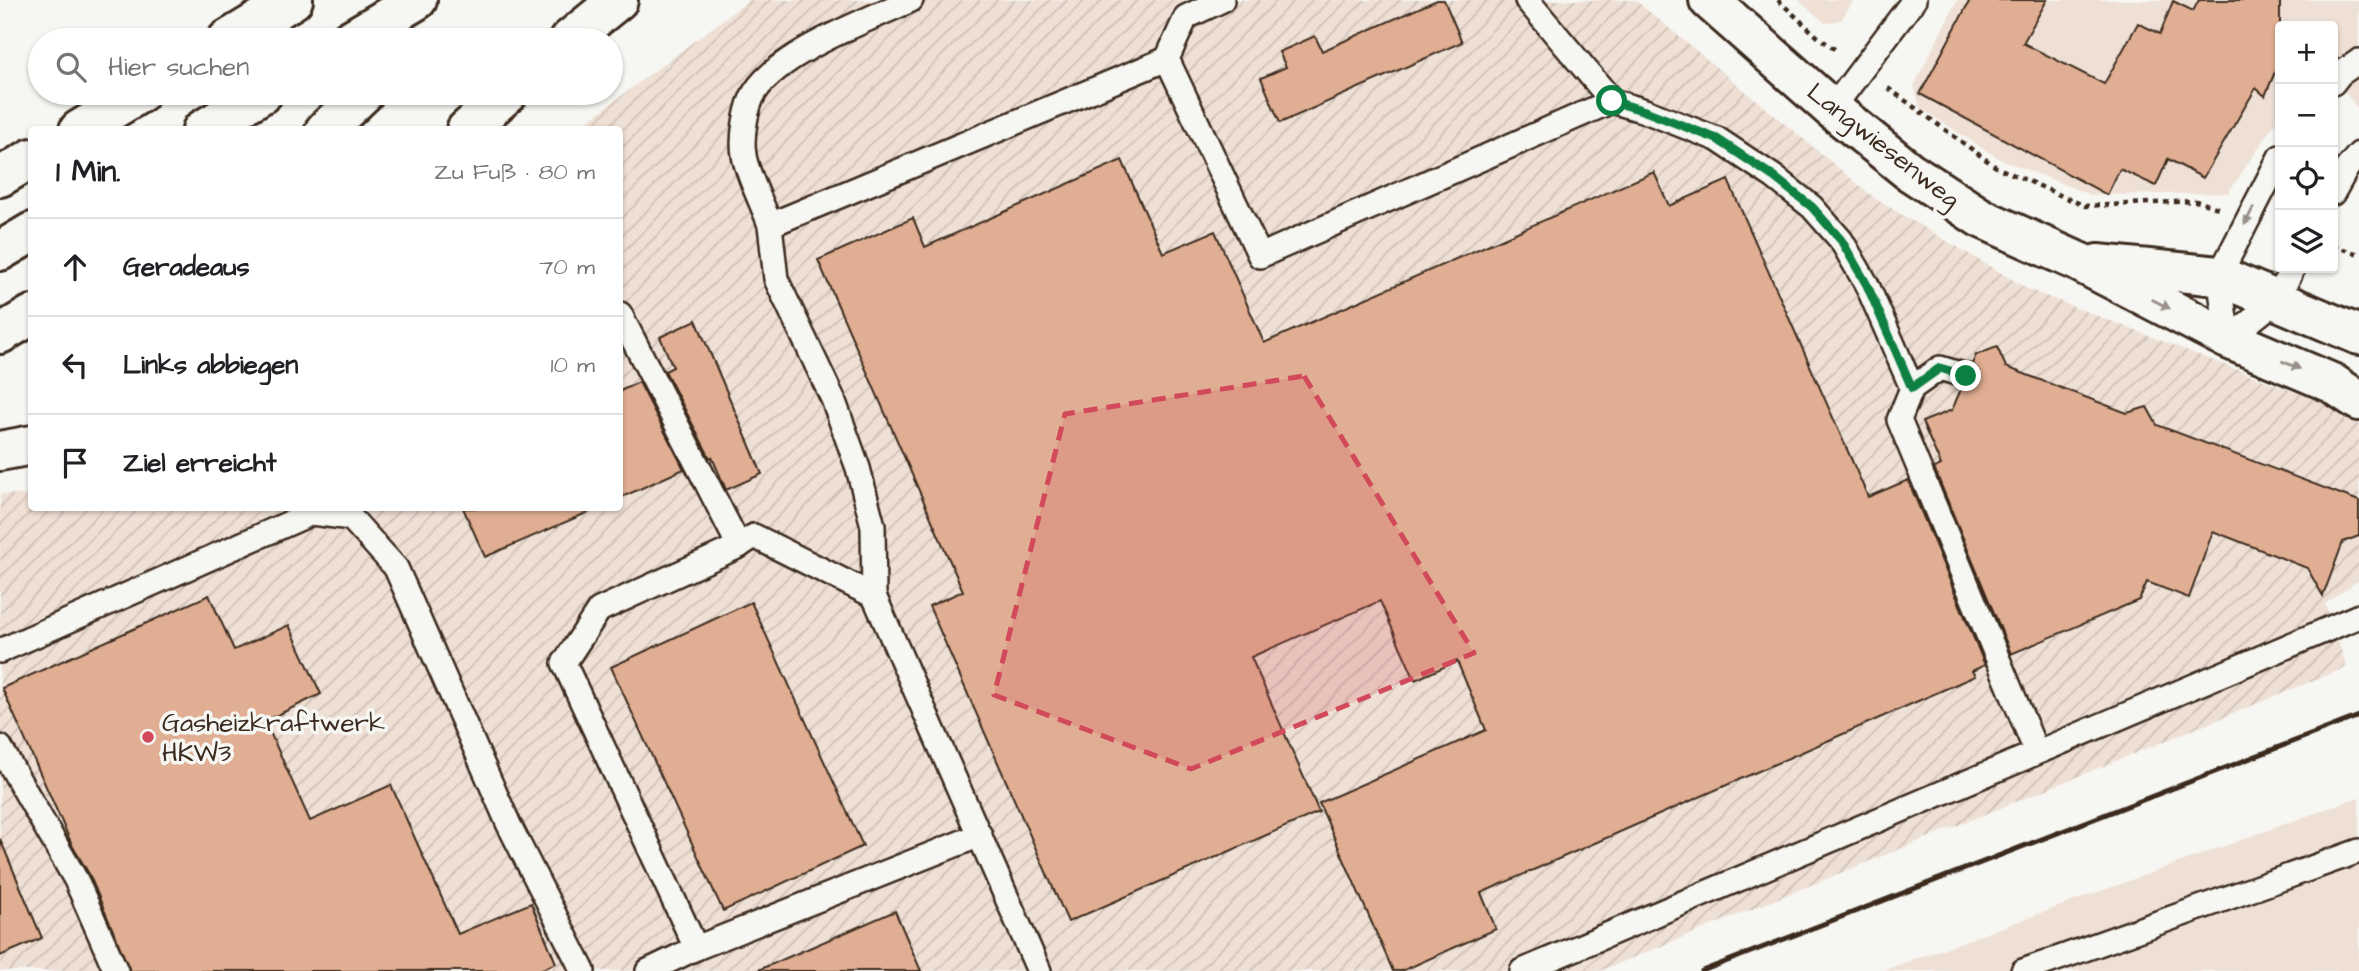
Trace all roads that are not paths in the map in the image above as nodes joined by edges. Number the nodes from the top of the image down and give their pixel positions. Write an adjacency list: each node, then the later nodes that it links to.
1 (293, 0): 10 (main road)
2 (417, 0): 11 (main road)
3 (428, 0): 12 (main road)
4 (618, 0): 13 (main road)
5 (911, 0): 32 (lane)
6 (1222, 0): 14 (lane)
7 (1527, 0): 17 (lane)
8 (1709, 0): 22 (main road, Langwiesenweg)
9 (1914, 0): 22 (lane)
10 (247, 28)
11 (370, 28)
12 (413, 28)
13 (584, 28)
14 (1167, 59): 17 (lane); 32 (lane)
15 (2359, 61): 16 (lane)
16 (2338, 77)
17 (1612, 101): 44 (lane)
18 (120, 105): 23 (main road)
19 (243, 105): 24 (main road)
20 (351, 105): 25 (main road)
21 (494, 105): 26 (main road)
22 (1832, 109): 35 (main road, Langwiesenweg)
23 (86, 126)
24 (209, 126)
25 (329, 126)
26 (471, 126)
27 (2359, 154): 31 (lane)
28 (28, 160): 30 (main road)
29 (2275, 167): 36 (lane, one-way to 36)
30 (0, 177)
31 (2338, 183)
32 (771, 225): 49 (lane)
33 (28, 234): 34 (main road)
34 (0, 251)
35 (2079, 262): 36 (main road, Langwiesenweg); 42 (main road, Langwiesenweg, one-way to 42)
36 (2219, 276): 37 (main road, Langwiesenweg); 42 (lane)
37 (2285, 284): 41 (main road, Langwiesenweg); 42 (lane)
38 (28, 317): 40 (main road)
39 (623, 320): 48 (lane)
40 (0, 334)
41 (2359, 335)
42 (2228, 339): 45 (main road, Langwiesenweg, one-way to 45)
43 (1966, 376): 44 (lane)
44 (1912, 388): 53 (lane)
45 (2359, 401)
46 (28, 446): 47 (main road)
47 (0, 451)
48 (739, 546): 49 (lane); 56 (lane)
49 (874, 596): 54 (lane)
50 (2359, 616): 53 (lane)
51 (0, 650): 58 (lane)
52 (0, 747): 57 (lane)
53 (2036, 751): 61 (lane)
54 (980, 835): 56 (lane); 60 (lane)
55 (2359, 851): 62 (lane)
56 (696, 948): 59 (lane)
57 (116, 971)
58 (583, 971)
59 (648, 971)
60 (1039, 971)
61 (1522, 971)
62 (2023, 971)

